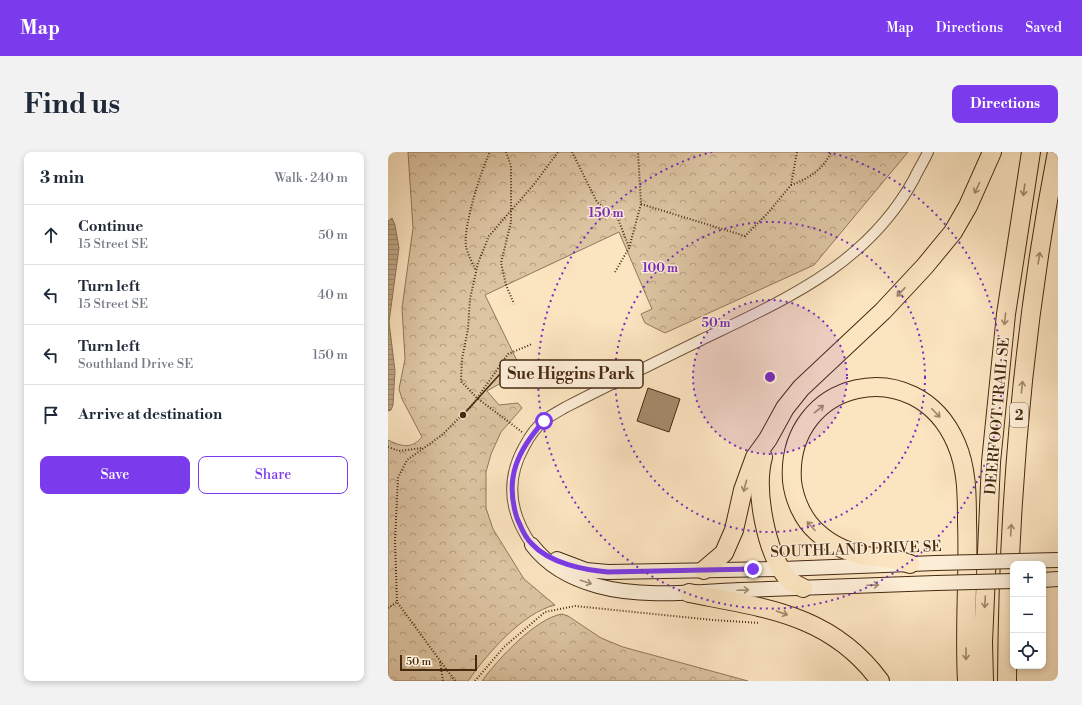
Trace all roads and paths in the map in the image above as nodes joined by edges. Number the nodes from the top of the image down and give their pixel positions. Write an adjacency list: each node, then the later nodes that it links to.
1 (490, 152): 16 (path)
2 (506, 152): 14 (path)
3 (558, 152): 14 (path)
4 (572, 152): 15 (path)
5 (638, 152): 13 (path)
6 (797, 152): 12 (path)
7 (831, 152): 12 (path)
8 (928, 152): 21 (street)
9 (992, 152): 22 (highway, one-way to 22)
10 (1031, 152): 44 (highway, DEERFOOT TRAIL SE / 2, one-way to 44)
11 (1057, 152): 45 (highway, DEERFOOT TRAIL SE / 2, one-way to 11)
12 (791, 185): 13 (path)
13 (641, 204): 15 (path)
14 (511, 208): 16 (path); 18 (path)
15 (629, 248): 17 (path)
16 (476, 271): 20 (path)
17 (615, 272)
18 (514, 304)
19 (532, 344): 20 (path)
20 (477, 398): 21 (path); 24 (path)
21 (529, 437): 25 (street)
22 (768, 439): 28 (highway); 29 (highway, one-way to 29)
23 (388, 447): 24 (path)
24 (424, 448): 35 (path)
25 (532, 545): 29 (main road, SOUTHLAND DRIVE SE); 34 (main road, one-way to 34)
26 (1058, 560): 27 (main road, SOUTHLAND DRIVE SE, bridge)
27 (910, 564): 28 (main road, SOUTHLAND DRIVE SE); 43 (highway, one-way to 43)
28 (782, 569): 29 (main road, SOUTHLAND DRIVE SE); 33 (highway)
29 (704, 570)
30 (1058, 579): 31 (main road)
31 (1046, 580)
32 (1010, 581): 33 (main road, one-way to 32, bridge)
33 (803, 588): 34 (main road, one-way to 33)
34 (689, 592): 42 (highway, one-way to 42)
35 (397, 602): 36 (path); 38 (path)
36 (388, 608)
37 (763, 623): 41 (path)
38 (440, 661): 39 (path); 40 (path)
39 (443, 681)
40 (455, 681)
41 (475, 681)
42 (880, 681)
43 (967, 681)
44 (984, 681)
45 (1007, 681)

